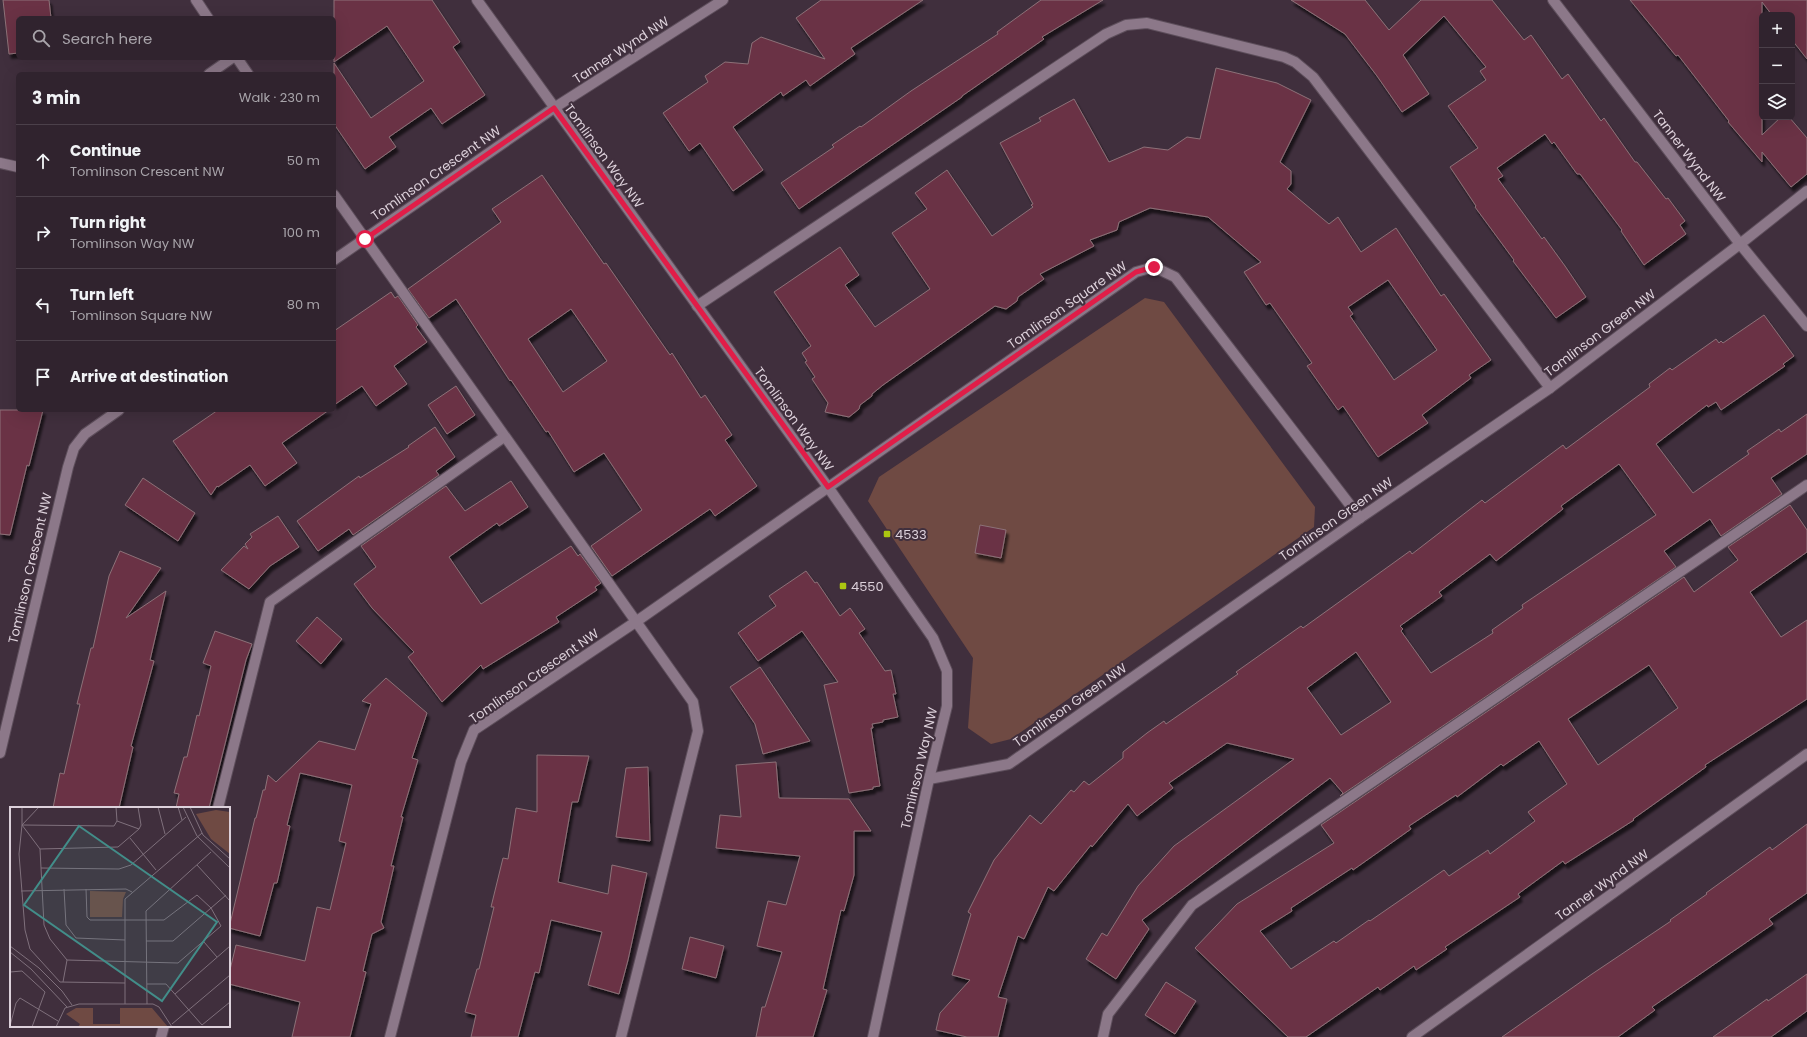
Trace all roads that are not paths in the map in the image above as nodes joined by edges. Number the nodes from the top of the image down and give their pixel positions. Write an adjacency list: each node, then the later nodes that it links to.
1 (196, 0): 5 (street)
2 (477, 0): 10 (street, Tomlinson Way NW)
3 (723, 0): 10 (street, Tanner Wynd NW)
4 (1553, 0): 16 (street, Tanner Wynd NW)
5 (207, 16)
6 (229, 60): 8 (street)
7 (238, 60): 9 (street)
8 (212, 72)
9 (247, 72)
10 (554, 108): 15 (street, Tomlinson Crescent NW); 18 (street, Tomlinson Way NW)
11 (0, 163): 12 (street)
12 (16, 167)
13 (1807, 191): 16 (street, Tomlinson Green NW)
14 (336, 198): 15 (street)
15 (365, 239): 17 (street, Tomlinson Crescent NW); 22 (street)
16 (1740, 244): 19 (street, Tanner Wynd NW); 20 (street, Tomlinson Green NW)
17 (336, 259)
18 (697, 306): 20 (street); 24 (street, Tomlinson Way NW)
19 (1807, 326)
20 (1550, 388): 25 (street, Tomlinson Green NW)
21 (116, 412): 27 (street, Tomlinson Crescent NW)
22 (504, 437): 26 (street); 30 (street)
23 (1807, 485): 36 (street)
24 (828, 487): 25 (street, Tomlinson Square NW); 26 (street, Tomlinson Crescent NW); 29 (street, Tomlinson Way NW)
25 (1360, 518): 29 (street, Tomlinson Green NW)
26 (637, 621): 33 (street, Tomlinson Crescent NW); 34 (street)
27 (0, 753)
28 (1807, 754): 37 (street, Tanner Wynd NW)
29 (929, 779): 35 (street, Tomlinson Way NW)
30 (218, 807)
31 (164, 1027): 32 (street)
32 (161, 1037)
33 (390, 1037)
34 (621, 1037)
35 (873, 1037)
36 (1103, 1037)
37 (1412, 1037)

